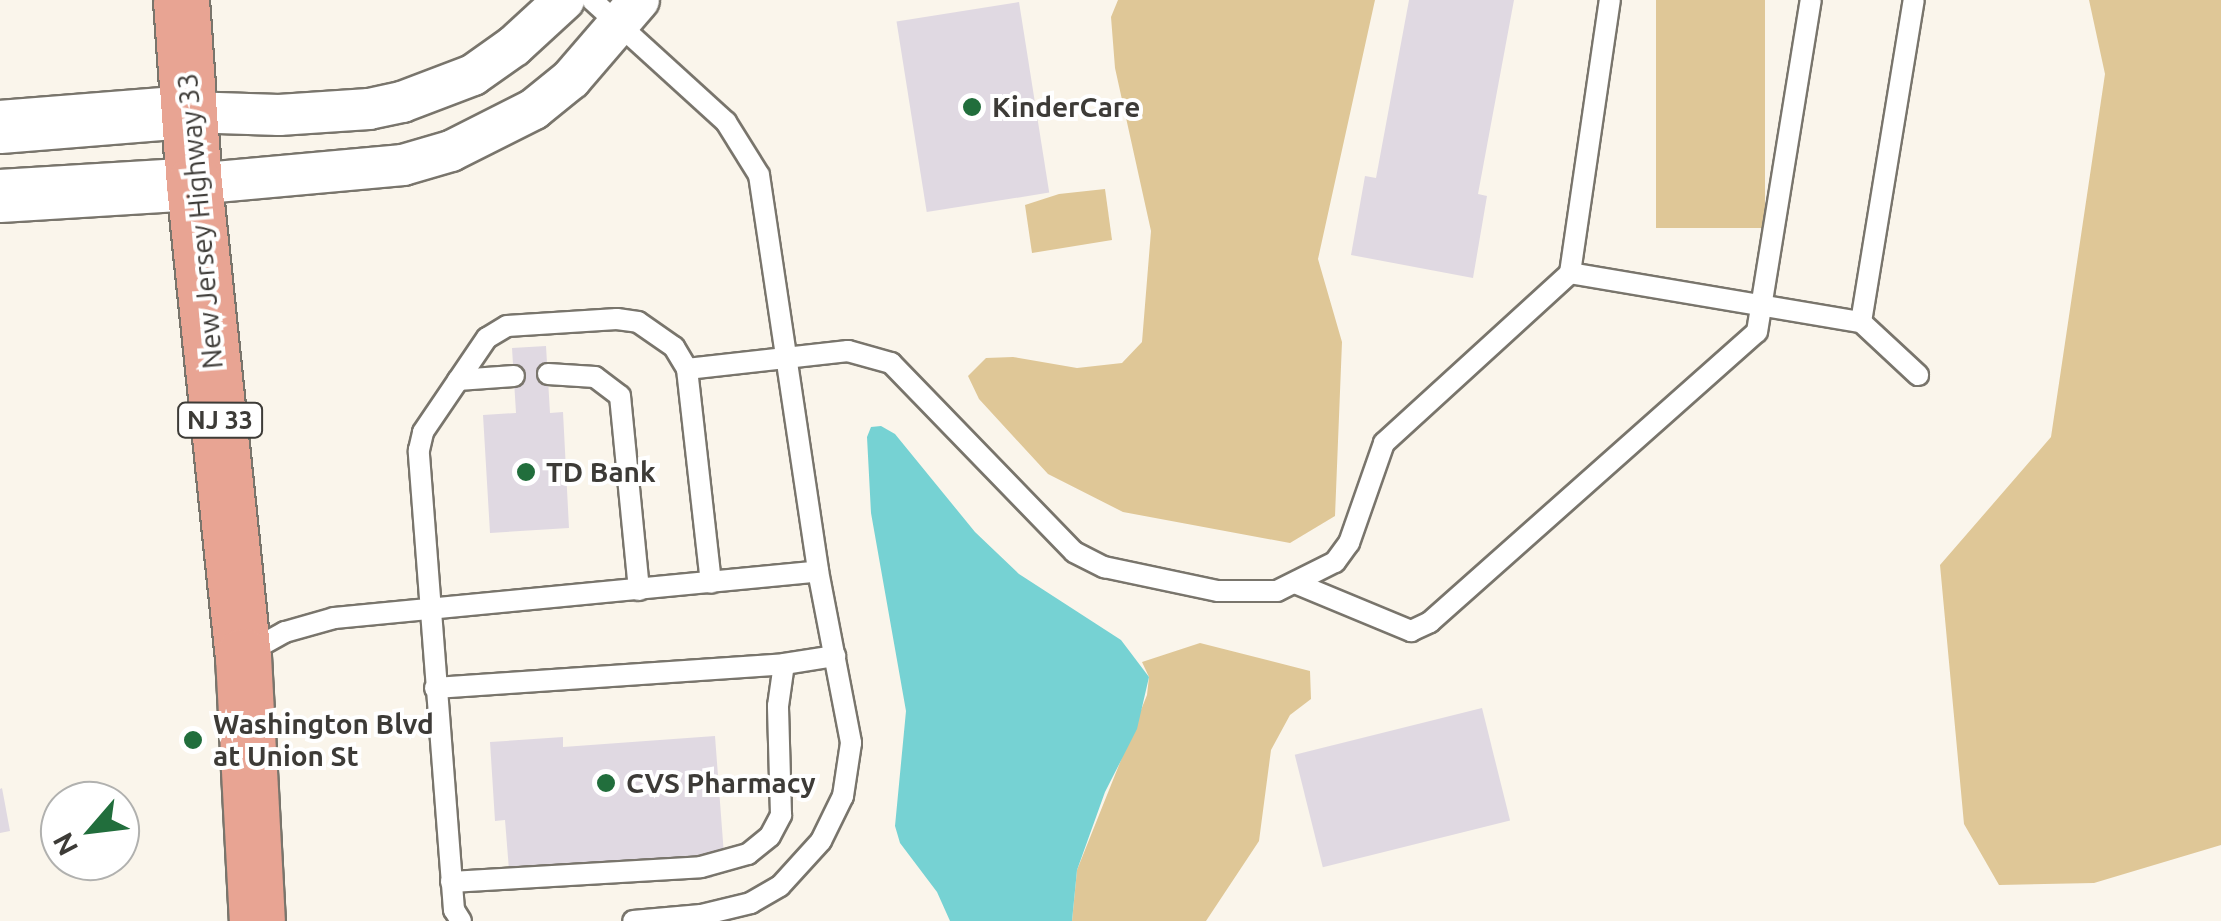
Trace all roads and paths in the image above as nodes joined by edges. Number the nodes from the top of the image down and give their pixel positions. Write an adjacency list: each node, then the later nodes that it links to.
1 (182, 0): 7 (main road, New Jersey Highway 33 / NJ 33)
2 (564, 0): 7 (street)
3 (1610, 0): 11 (lane)
4 (1812, 0): 12 (lane)
5 (1914, 0): 13 (lane)
6 (617, 9): 9 (street); 14 (lane)
7 (188, 112): 8 (street); 9 (main road, New Jersey Highway 33 / NJ 33)
8 (0, 127)
9 (194, 184): 10 (street); 25 (main road, New Jersey Highway 33 / NJ 33)
10 (0, 196)
11 (1570, 273): 12 (lane); 21 (lane)
12 (1765, 303): 13 (lane); 21 (lane)
13 (1862, 322): 17 (lane)
14 (788, 356): 15 (lane); 20 (lane); 21 (lane)
15 (687, 369): 19 (lane); 22 (lane)
16 (548, 374): 23 (lane)
17 (1918, 375)
18 (514, 376): 19 (lane)
19 (458, 380): 24 (lane)
20 (818, 571): 22 (lane); 26 (lane)
21 (1295, 583)
22 (711, 584): 23 (lane)
23 (640, 590): 24 (lane)
24 (428, 608): 25 (lane); 28 (lane)
25 (243, 656): 30 (main road, New Jersey Highway 33 / NJ 33)
26 (835, 656): 27 (lane); 32 (lane)
27 (784, 664): 28 (lane); 29 (lane)
28 (434, 688): 29 (lane)
29 (452, 882): 31 (lane)
30 (258, 921)
31 (461, 921)
32 (633, 921)

